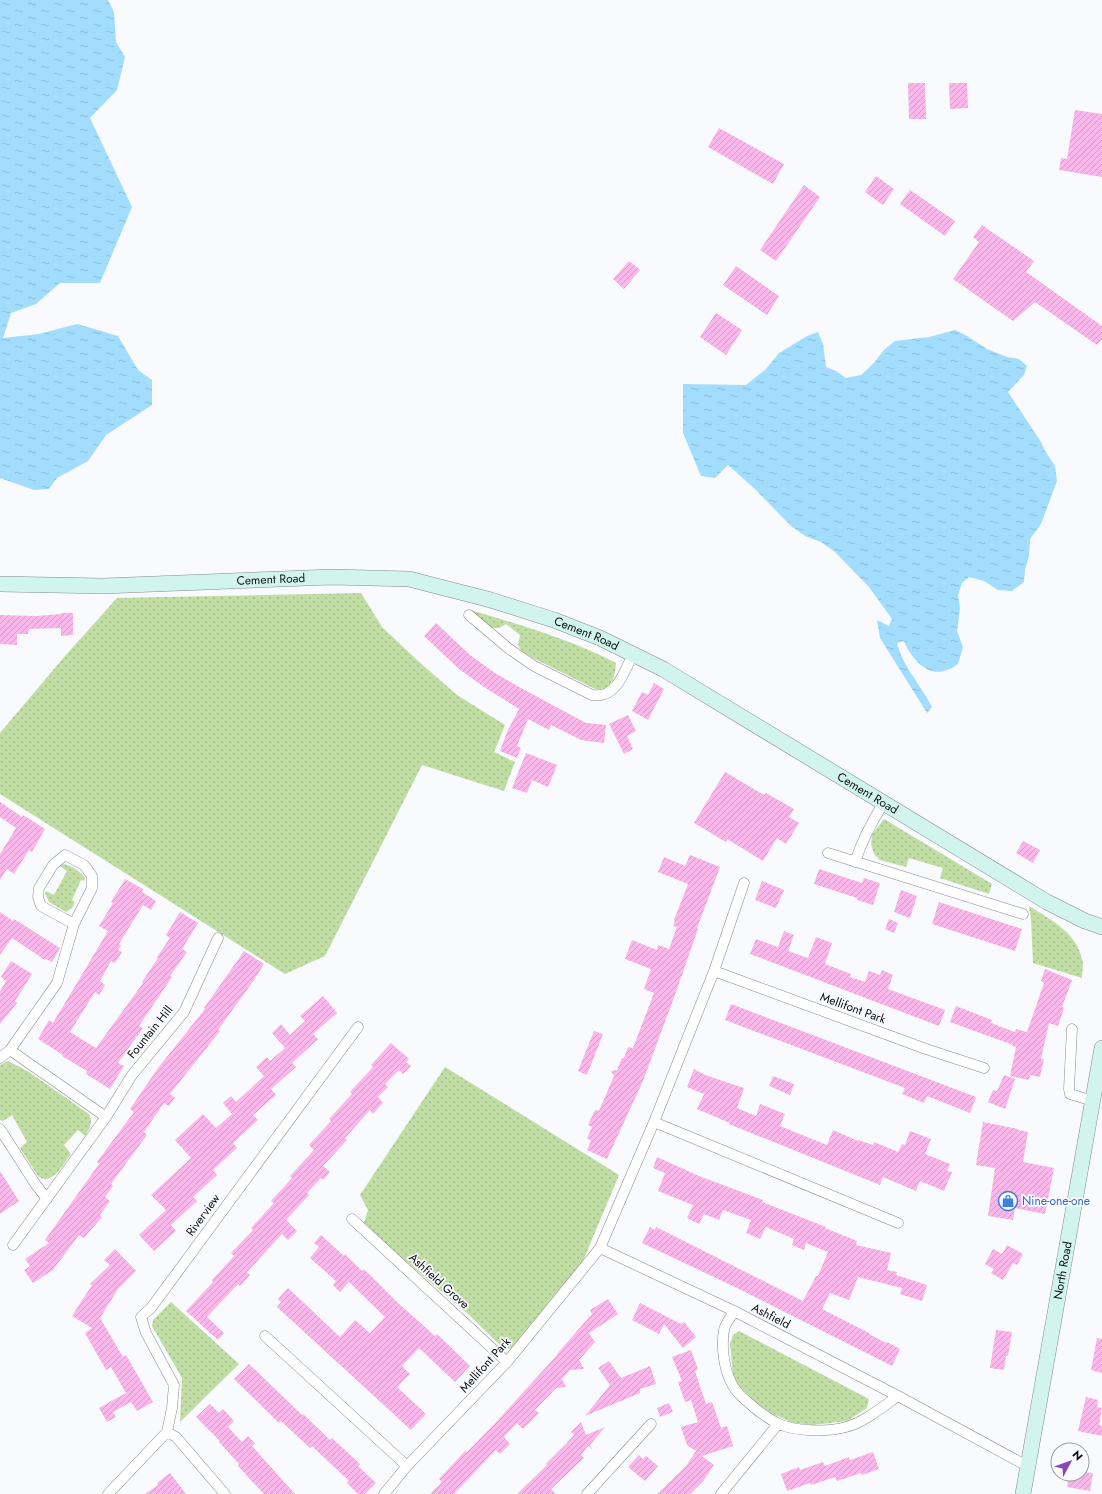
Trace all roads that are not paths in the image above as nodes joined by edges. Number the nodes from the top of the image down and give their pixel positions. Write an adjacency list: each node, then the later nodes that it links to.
1 (0, 584): 3 (street, Cement Road)
2 (469, 615): 3 (street)
3 (633, 654): 4 (street, Cement Road)
4 (883, 804): 6 (street); 10 (street, Cement Road)
5 (828, 853): 6 (street)
6 (855, 862): 8 (street)
7 (744, 883): 12 (street, Mellifont Park)
8 (1023, 914)
9 (74, 924): 9 (street); 16 (street)
10 (1102, 927)
11 (218, 938): 20 (street, Fountain Hill)
12 (714, 971): 18 (street, Mellifont Park); 21 (street, Mellifont Park)
13 (358, 1027): 34 (street, Riverview)
14 (1072, 1029): 19 (street)
15 (1102, 1048): 19 (street, North Road)
16 (10, 1050): 17 (street); 20 (street)
17 (0, 1058)
18 (984, 1068)
19 (1093, 1101): 36 (street, North Road)
20 (106, 1117): 23 (street, Fountain Hill)
21 (654, 1122): 25 (street); 27 (street, Mellifont Park)
22 (0, 1130): 23 (street)
23 (47, 1199): 26 (street, Fountain Hill)
24 (352, 1220): 30 (street, Ashfield Grove)
25 (898, 1223)
26 (13, 1245)
27 (600, 1248): 28 (street); 30 (street, Mellifont Park)
28 (734, 1311): 31 (street, Ashfield); 33 (street, Ashfield)
29 (265, 1336): 35 (street)
30 (508, 1362): 35 (street, Mellifont Park)
31 (898, 1396): 33 (street, Ashfield); 36 (street, Ashfield)
32 (651, 1424): 40 (street)
33 (778, 1424): 41 (street)
34 (167, 1432): 37 (street); 38 (street)
35 (407, 1466): 39 (street, Mellifont Park)
36 (1027, 1466): 42 (street, North Road)
37 (108, 1494)
38 (225, 1494)
39 (384, 1494)
40 (587, 1494)
41 (721, 1494)
42 (1023, 1494)

